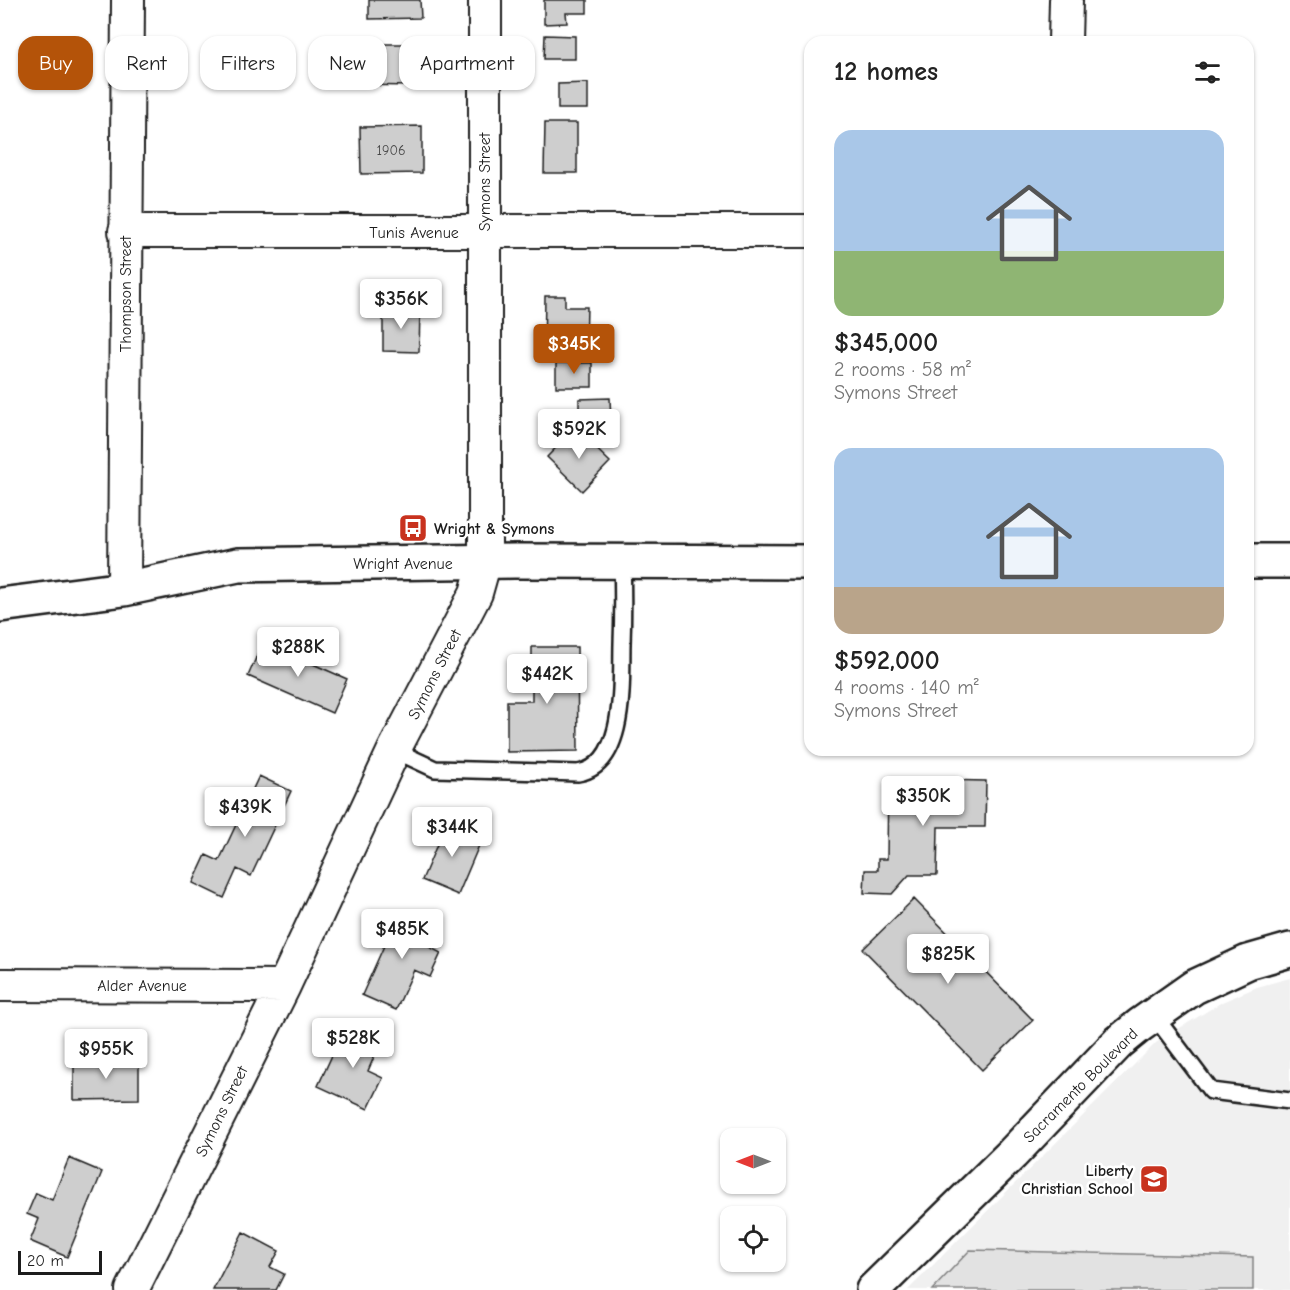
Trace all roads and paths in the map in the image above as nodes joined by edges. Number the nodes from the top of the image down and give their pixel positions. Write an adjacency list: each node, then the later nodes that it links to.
1 (128, 0): 5 (street, Thompson Street)
2 (485, 0): 7 (street, Symons Street)
3 (1066, 0): 4 (street)
4 (1065, 36)
5 (125, 231): 7 (street, Tunis Avenue); 13 (street, Thompson Street)
6 (804, 231): 7 (street, Tunis Avenue)
7 (484, 232): 8 (street, Symons Street)
8 (485, 561): 9 (street, Wright Avenue); 13 (street, Wright Avenue); 15 (street, Symons Street)
9 (622, 561): 12 (street, Wright Avenue); 15 (lane)
10 (1254, 561): 11 (street)
11 (1290, 561)
12 (804, 562)
13 (124, 589): 14 (street, Wright Avenue)
14 (0, 605)
15 (394, 750): 18 (street, Symons Street)
16 (1290, 950): 19 (street, Sacramento Boulevard)
17 (0, 985): 18 (street, Alder Avenue)
18 (284, 986): 21 (street, Symons Street)
19 (1153, 1014): 20 (lane); 22 (street, Sacramento Boulevard)
20 (1290, 1101)
21 (132, 1290)
22 (873, 1290)

